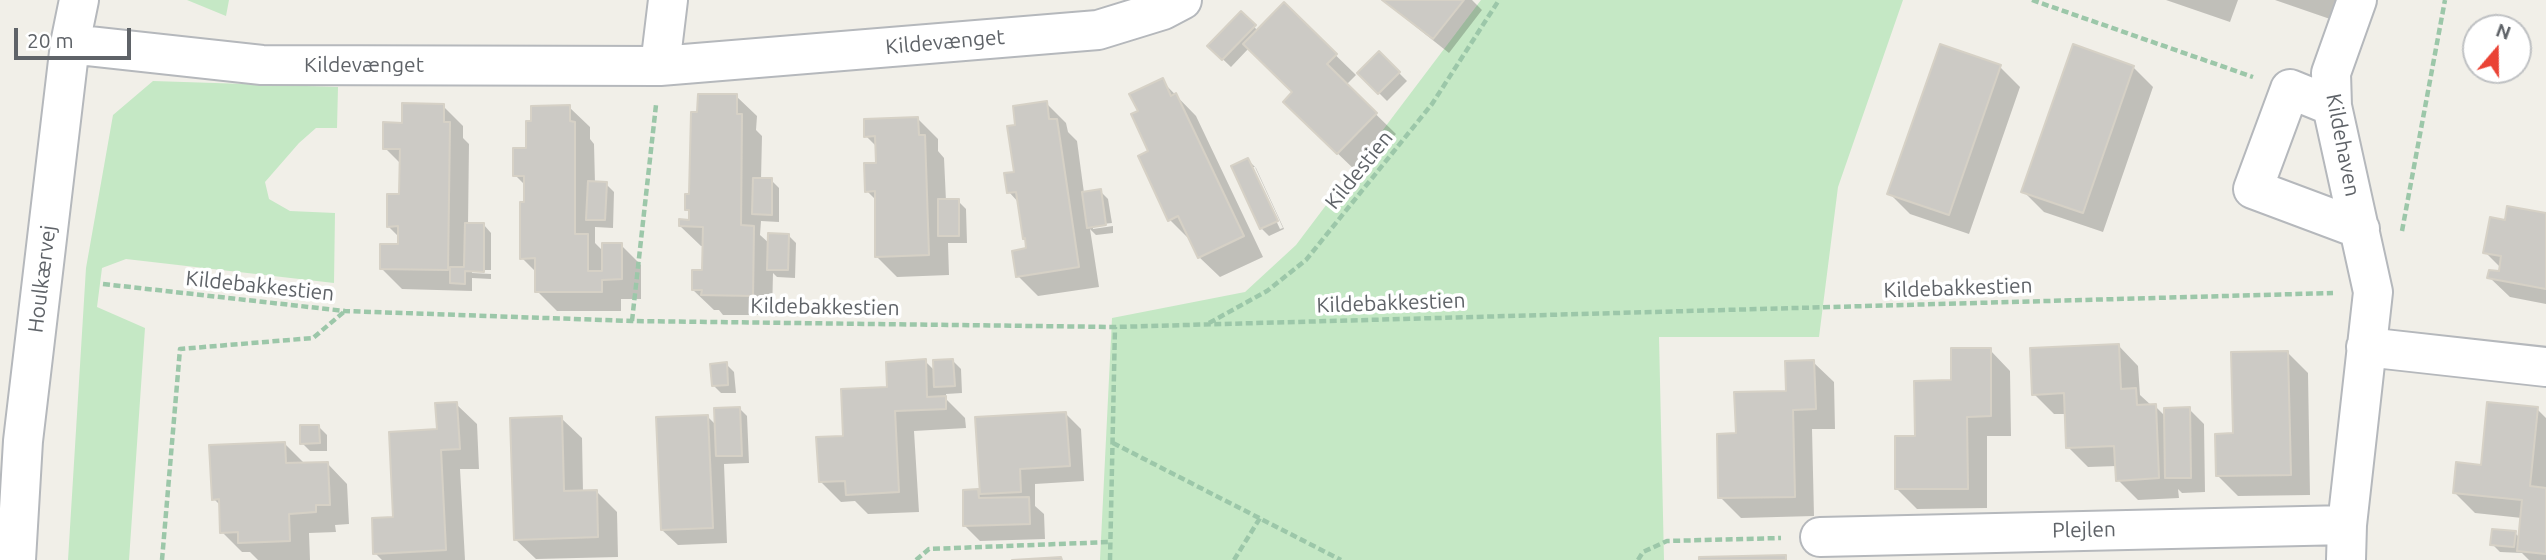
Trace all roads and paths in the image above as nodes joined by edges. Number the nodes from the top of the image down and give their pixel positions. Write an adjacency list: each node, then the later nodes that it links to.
1 (79, 0): 8 (street, Houlkærvej)
2 (668, 0): 9 (street)
3 (1182, 0): 9 (street, Kildevænget)
4 (1499, 0): 18 (path, Kildestien)
5 (2032, 0): 10 (path)
6 (2357, 0): 11 (street, Kildehaven)
7 (2445, 0): 13 (path)
8 (70, 44): 9 (street, Kildevænget); 22 (street, Houlkærvej)
9 (660, 66): 17 (path)
10 (2290, 89): 11 (street); 12 (street)
11 (2332, 106): 12 (street, Kildehaven)
12 (2360, 229): 15 (street, Kildehaven)
13 (2400, 242)
14 (103, 284): 16 (path, Kildebakkestien)
15 (2373, 292): 18 (path, Kildebakkestien); 20 (street, Plejlen)
16 (345, 311): 17 (path, Kildebakkestien); 29 (path)
17 (632, 321): 19 (path, Kildebakkestien)
18 (1208, 324): 19 (path, Kildebakkestien)
19 (1115, 327): 23 (path)
20 (2366, 347): 21 (street); 27 (street, Plejlen)
21 (2546, 367)
22 (12, 440): 28 (street, Houlkærvej)
23 (1112, 443): 24 (path); 26 (path)
24 (1260, 518): 32 (path); 33 (path)
25 (1820, 537): 27 (street, Plejlen); 34 (path)
26 (1110, 541): 30 (path); 31 (path)
27 (2346, 542)
28 (16, 560)
29 (162, 560)
30 (916, 560)
31 (1110, 560)
32 (1234, 560)
33 (1341, 560)
34 (1638, 560)

